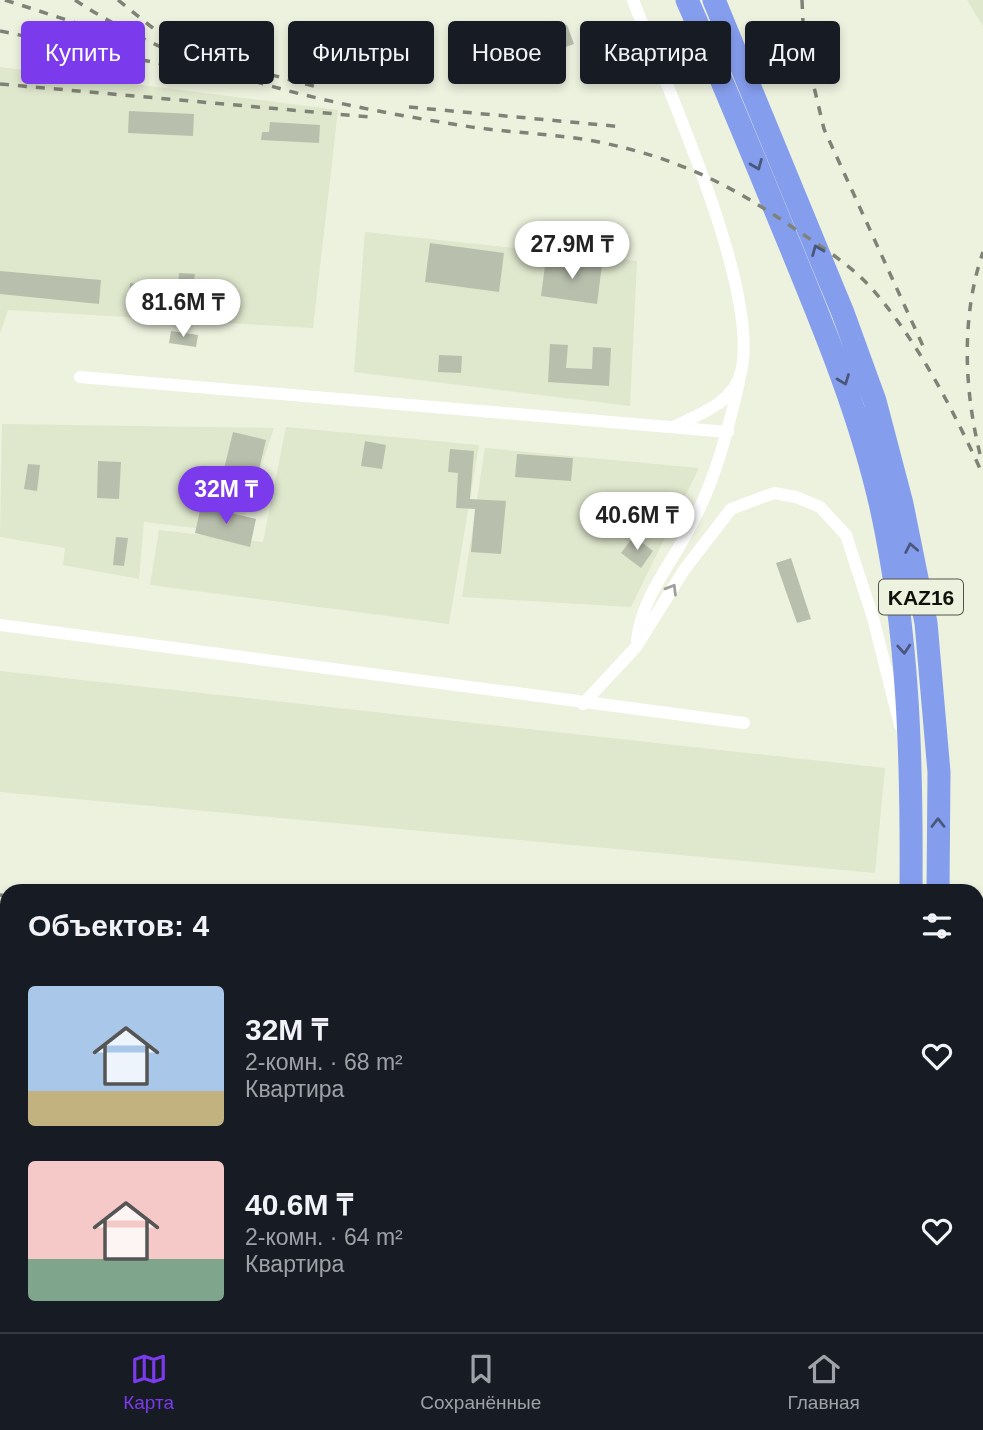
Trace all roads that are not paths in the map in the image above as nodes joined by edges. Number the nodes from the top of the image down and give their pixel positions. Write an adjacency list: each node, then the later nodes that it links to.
1 (633, 0): 4 (street)
2 (687, 0): 12 (highway, KAZ16, one-way to 12)
3 (714, 0): 14 (highway, KAZ16, one-way to 3)
4 (741, 374): 6 (street); 7 (street)
5 (80, 377): 6 (street)
6 (669, 429): 7 (street)
7 (728, 432): 9 (street)
8 (0, 625): 10 (street)
9 (636, 647): 10 (street); 12 (street, one-way to 12)
10 (583, 704): 11 (street)
11 (744, 723)
12 (912, 773): 13 (highway, KAZ16)
13 (911, 884)
14 (938, 884)

